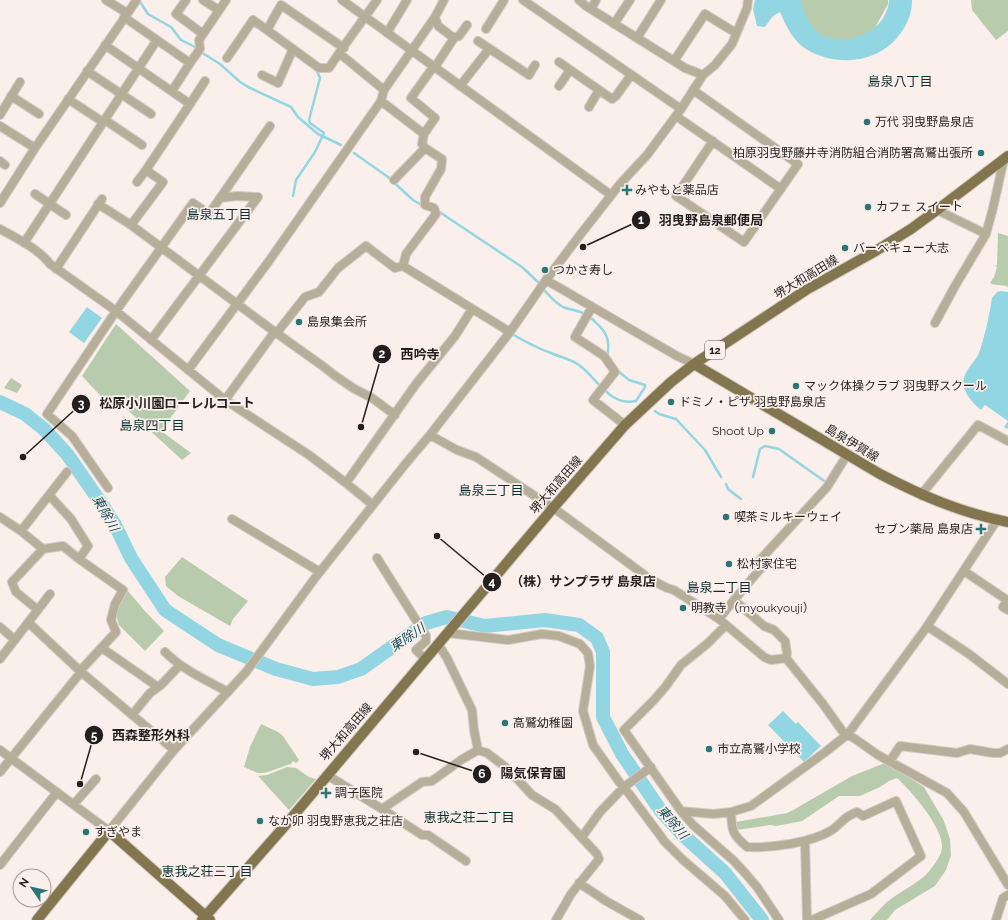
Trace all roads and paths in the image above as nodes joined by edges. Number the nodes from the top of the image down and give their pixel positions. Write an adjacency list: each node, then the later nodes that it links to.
1 (106, 0): 19 (street)
2 (186, 0): 28 (street)
3 (203, 0): 18 (street)
4 (226, 0): 18 (street)
5 (342, 0): 20 (street)
6 (377, 0): 20 (street)
7 (444, 0): 21 (street)
8 (504, 0): 24 (street)
9 (523, 0): 48 (street)
10 (579, 0): 17 (street)
11 (596, 0): 17 (street)
12 (630, 0): 22 (street)
13 (661, 0): 30 (street)
14 (748, 0): 27 (street)
15 (136, 1): 19 (street)
16 (403, 1): 26 (street)
17 (591, 9): 22 (street)
18 (219, 10): 28 (street)
19 (126, 15): 31 (street); 33 (street)
20 (365, 17): 26 (street); 36 (street)
21 (435, 17): 29 (street); 37 (street)
22 (614, 24): 30 (street)
23 (467, 25): 29 (street)
24 (486, 29)
25 (267, 30): 34 (street); 36 (street); 38 (street)
26 (387, 33): 37 (street)
27 (736, 33): 39 (street); 49 (street)
28 (203, 34): 41 (street)
29 (454, 38): 43 (street)
30 (637, 38): 39 (street)
31 (157, 40): 41 (street); 44 (street)
32 (478, 41): 35 (street)
33 (105, 45): 44 (street); 46 (street)
34 (293, 49): 36 (street); 47 (street)
35 (489, 49): 42 (street); 52 (street)
36 (342, 50): 54 (street)
37 (412, 50): 43 (street); 54 (street)
38 (227, 58)
39 (674, 61): 49 (street)
40 (559, 62): 45 (street)
41 (190, 63): 57 (street)
42 (536, 65)
43 (435, 67): 52 (street); 72 (street)
44 (139, 68): 57 (street); 58 (street)
45 (570, 70): 53 (street); 55 (street)
46 (88, 71): 58 (street); 60 (street)
47 (262, 75)
48 (631, 75): 55 (street); 64 (street)
49 (702, 75): 56 (street)
50 (205, 81): 62 (street)
51 (20, 82): 59 (street)
52 (460, 86): 83 (street)
53 (559, 86)
54 (384, 90): 61 (street)
55 (599, 90): 63 (street)
56 (693, 90): 64 (street); 81 (street)
57 (172, 91): 62 (street)
58 (122, 94): 66 (street); 69 (street)
59 (11, 96): 65 (street); 67 (street)
60 (68, 99): 69 (street); 75 (street)
61 (381, 101): 72 (street); 98 (street)
62 (190, 104): 78 (street)
63 (588, 106)
64 (681, 109): 68 (street)
65 (39, 114)
66 (151, 114)
67 (0, 115)
68 (676, 116): 73 (street); 83 (street)
69 (104, 121): 74 (street); 86 (street)
70 (0, 126): 75 (street)
71 (270, 126): 84 (street)
72 (424, 134): 76 (street)
73 (713, 141): 81 (street); 81 (street)
74 (142, 145)
75 (35, 148): 85 (street)
76 (425, 148): 79 (street); 94 (street)
77 (1006, 157): 87 (main road, 堺大和高田線 / 12); 91 (street)
78 (146, 170): 80 (street); 89 (street)
79 (394, 180)
80 (137, 182)
81 (781, 189)
82 (35, 194): 86 (street)
83 (611, 195): 97 (street)
84 (220, 198): 93 (street); 96 (street)
85 (0, 203)
86 (49, 204): 88 (street); 92 (street)
87 (937, 210): 91 (street); 106 (main road, 堺大和高田線 / 12)
88 (66, 215)
89 (131, 226): 93 (street); 95 (street)
90 (0, 229): 92 (street)
91 (986, 234): 102 (street)
92 (24, 243): 95 (street)
93 (161, 248): 96 (street); 101 (street)
94 (403, 266): 100 (street); 103 (street)
95 (56, 269): 101 (street)
96 (199, 276): 98 (street); 105 (street)
97 (546, 280): 99 (street); 104 (street)
98 (237, 304): 103 (street); 107 (street)
99 (592, 307): 106 (street); 110 (street)
100 (472, 309): 104 (street); 109 (street)
101 (116, 311): 105 (street); 116 (street)
102 (935, 323)
103 (275, 332): 108 (street); 109 (street)
104 (510, 332): 111 (street)
105 (151, 340): 107 (street)
106 (694, 364): 110 (main road, 堺大和高田線 / 12); 113 (main road, 島泉伊賀線)
107 (188, 370): 108 (street)
108 (225, 400): 115 (street)
109 (395, 415): 115 (street)
110 (625, 425): 120 (main road, 堺大和高田線 / 12)
111 (430, 435): 119 (street); 120 (street)
112 (1008, 441): 118 (street)
113 (847, 455): 118 (main road, 島泉伊賀線); 132 (street)
114 (67, 472): 117 (street)
115 (346, 483): 119 (street)
116 (108, 488)
117 (49, 495): 125 (street); 128 (street)
118 (922, 496): 123 (main road, 島泉伊賀線)
119 (373, 505): 130 (street)
120 (553, 508): 135 (street); 140 (main road, 堺大和高田線 / 12)
121 (0, 517): 125 (street)
122 (232, 519): 130 (street)
123 (997, 520): 124 (main road, 島泉伊賀線); 129 (street)
124 (1008, 522)
125 (21, 531): 126 (street)
126 (43, 549): 128 (street); 133 (street)
127 (377, 558): 147 (street)
128 (79, 559): 143 (street)
129 (964, 571): 134 (street); 139 (street)
130 (320, 572): 152 (street)
131 (50, 594): 133 (street)
132 (734, 600): 135 (street); 145 (street)
133 (38, 610): 136 (street)
134 (1008, 610)
135 (719, 618): 137 (street)
136 (29, 623): 141 (street); 149 (street)
137 (726, 625): 145 (street); 161 (street)
138 (0, 627): 141 (street)
139 (926, 628): 150 (street); 154 (street)
140 (449, 631): 142 (main road, 堺大和高田線 / 12); 165 (street)
141 (15, 640): 146 (street)
142 (438, 644): 147 (main road, 堺大和高田線 / 12); 158 (street)
143 (102, 648): 149 (street); 151 (street)
144 (165, 652): 148 (street)
145 (786, 658): 154 (street)
146 (0, 659)
147 (425, 659): 163 (main road, 堺大和高田線 / 12)
148 (180, 665): 151 (street); 152 (street)
149 (80, 672): 153 (street); 159 (street)
150 (1008, 684)
151 (158, 687): 153 (street)
152 (228, 692): 157 (street)
153 (132, 715): 157 (street)
154 (848, 734): 160 (street); 170 (street)
155 (1008, 749): 160 (street)
156 (0, 750): 159 (street)
157 (174, 750): 171 (street)
158 (478, 750): 168 (street); 172 (street)
159 (11, 758): 162 (street); 166 (street)
160 (890, 761): 177 (street)
161 (650, 768): 165 (street); 169 (street)
162 (0, 772)
163 (327, 775): 168 (street); 179 (main road, 堺大和高田線 / 12)
164 (96, 779): 167 (street)
165 (624, 787): 172 (street); 183 (street)
166 (57, 792): 167 (street); 175 (street)
167 (74, 804): 171 (street)
168 (382, 809): 174 (street)
169 (681, 811): 170 (street); 184 (street)
170 (731, 812): 173 (street)
171 (109, 831): 179 (main road); 180 (main road)
172 (582, 837): 176 (street)
173 (805, 841): 185 (street); 186 (street)
174 (466, 861)
175 (0, 864)
176 (579, 883): 181 (street); 182 (street)
177 (1008, 885)
178 (1008, 895): 187 (street)
179 (206, 919)
180 (37, 920)
181 (556, 920)
182 (640, 920)
183 (745, 920)
184 (780, 920)
185 (807, 920)
186 (812, 920)
187 (996, 920)

